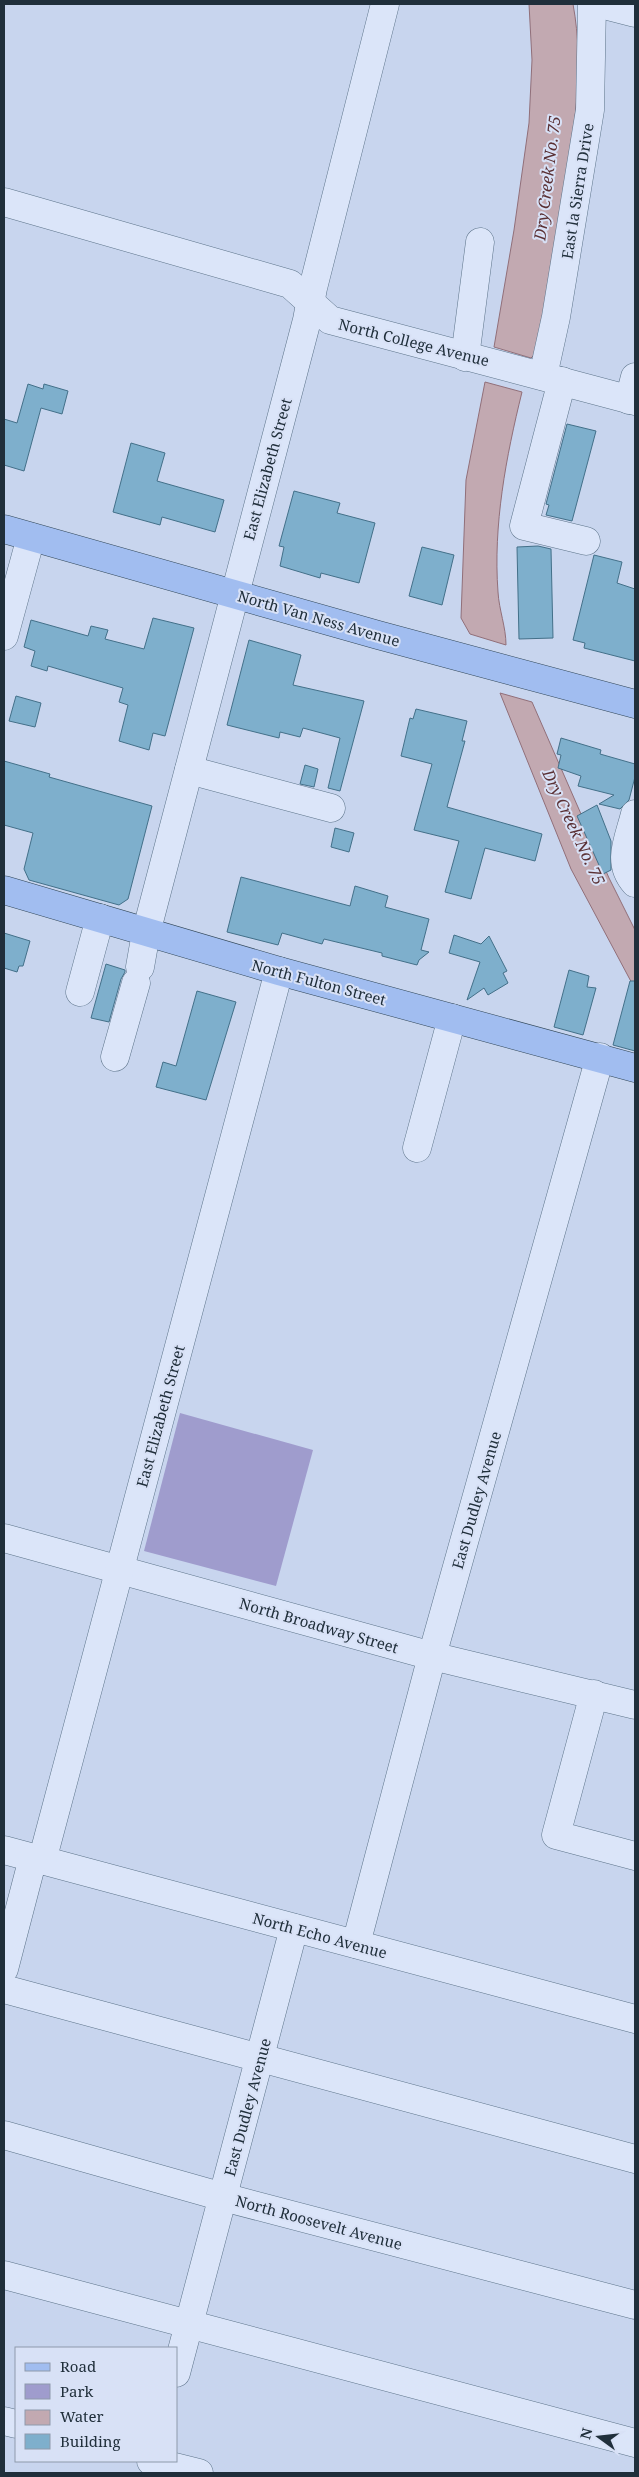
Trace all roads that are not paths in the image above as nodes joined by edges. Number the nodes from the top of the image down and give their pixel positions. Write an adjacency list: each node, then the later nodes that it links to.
1 (385, 4): 7 (street, East Elizabeth Street)
2 (592, 4): 9 (street, East la Sierra Drive)
3 (600, 4): 4 (street)
4 (635, 13)
5 (4, 202): 7 (street, North College Avenue)
6 (480, 242): 8 (street)
7 (310, 303): 8 (street, North College Avenue); 14 (street, East Elizabeth Street)
8 (465, 357): 9 (street, North College Avenue)
9 (533, 373): 10 (street, North College Avenue); 13 (street, East la Sierra Drive)
10 (633, 392)
11 (4, 529): 12 (main road, North Van Ness Avenue)
12 (31, 537): 14 (main road, North Van Ness Avenue); 15 (street)
13 (586, 541)
14 (234, 594): 16 (main road, North Van Ness Avenue); 17 (street, East Elizabeth Street)
15 (4, 636)
16 (635, 704)
17 (189, 770): 18 (street); 23 (street, East Elizabeth Street)
18 (331, 808)
19 (635, 814): 20 (street)
20 (635, 883)
21 (4, 890): 22 (main road, North Fulton Street)
22 (100, 918): 23 (main road, North Fulton Street); 25 (street)
23 (146, 933): 24 (main road, North Fulton Street); 27 (street, East Elizabeth Street)
24 (279, 971): 26 (main road, North Fulton Street); 32 (street, East Elizabeth Street)
25 (80, 992)
26 (452, 1018): 28 (main road, North Fulton Street); 30 (street)
27 (115, 1056)
28 (600, 1057): 29 (main road, North Fulton Street); 33 (street, East Dudley Avenue)
29 (635, 1068)
30 (417, 1148)
31 (4, 1538): 32 (street, North Broadway Street)
32 (119, 1570): 33 (street, North Broadway Street); 38 (street, East Elizabeth Street)
33 (432, 1656): 34 (street, North Broadway Street); 40 (street, East Dudley Avenue)
34 (594, 1694): 35 (street, North Broadway Street); 37 (street)
35 (635, 1705)
36 (4, 1850): 38 (street, North Echo Avenue)
37 (635, 1856)
38 (38, 1860): 39 (street, North Echo Avenue); 41 (street, East Elizabeth Street)
39 (294, 1928): 40 (street, North Echo Avenue); 44 (street, East Dudley Avenue)
40 (356, 1944): 43 (street, North Echo Avenue)
41 (4, 1969)
42 (4, 1990): 44 (street)
43 (635, 2019)
44 (260, 2060): 46 (street); 47 (street, East Dudley Avenue)
45 (4, 2135): 47 (street, North Roosevelt Avenue)
46 (635, 2159)
47 (223, 2197): 49 (street, North Roosevelt Avenue); 50 (street, East Dudley Avenue)
48 (4, 2275): 50 (street)
49 (635, 2305)
50 (188, 2324): 51 (street, East Dudley Avenue); 52 (street)
51 (178, 2365)
52 (635, 2443)
53 (153, 2464): 54 (street)
54 (199, 2473)

